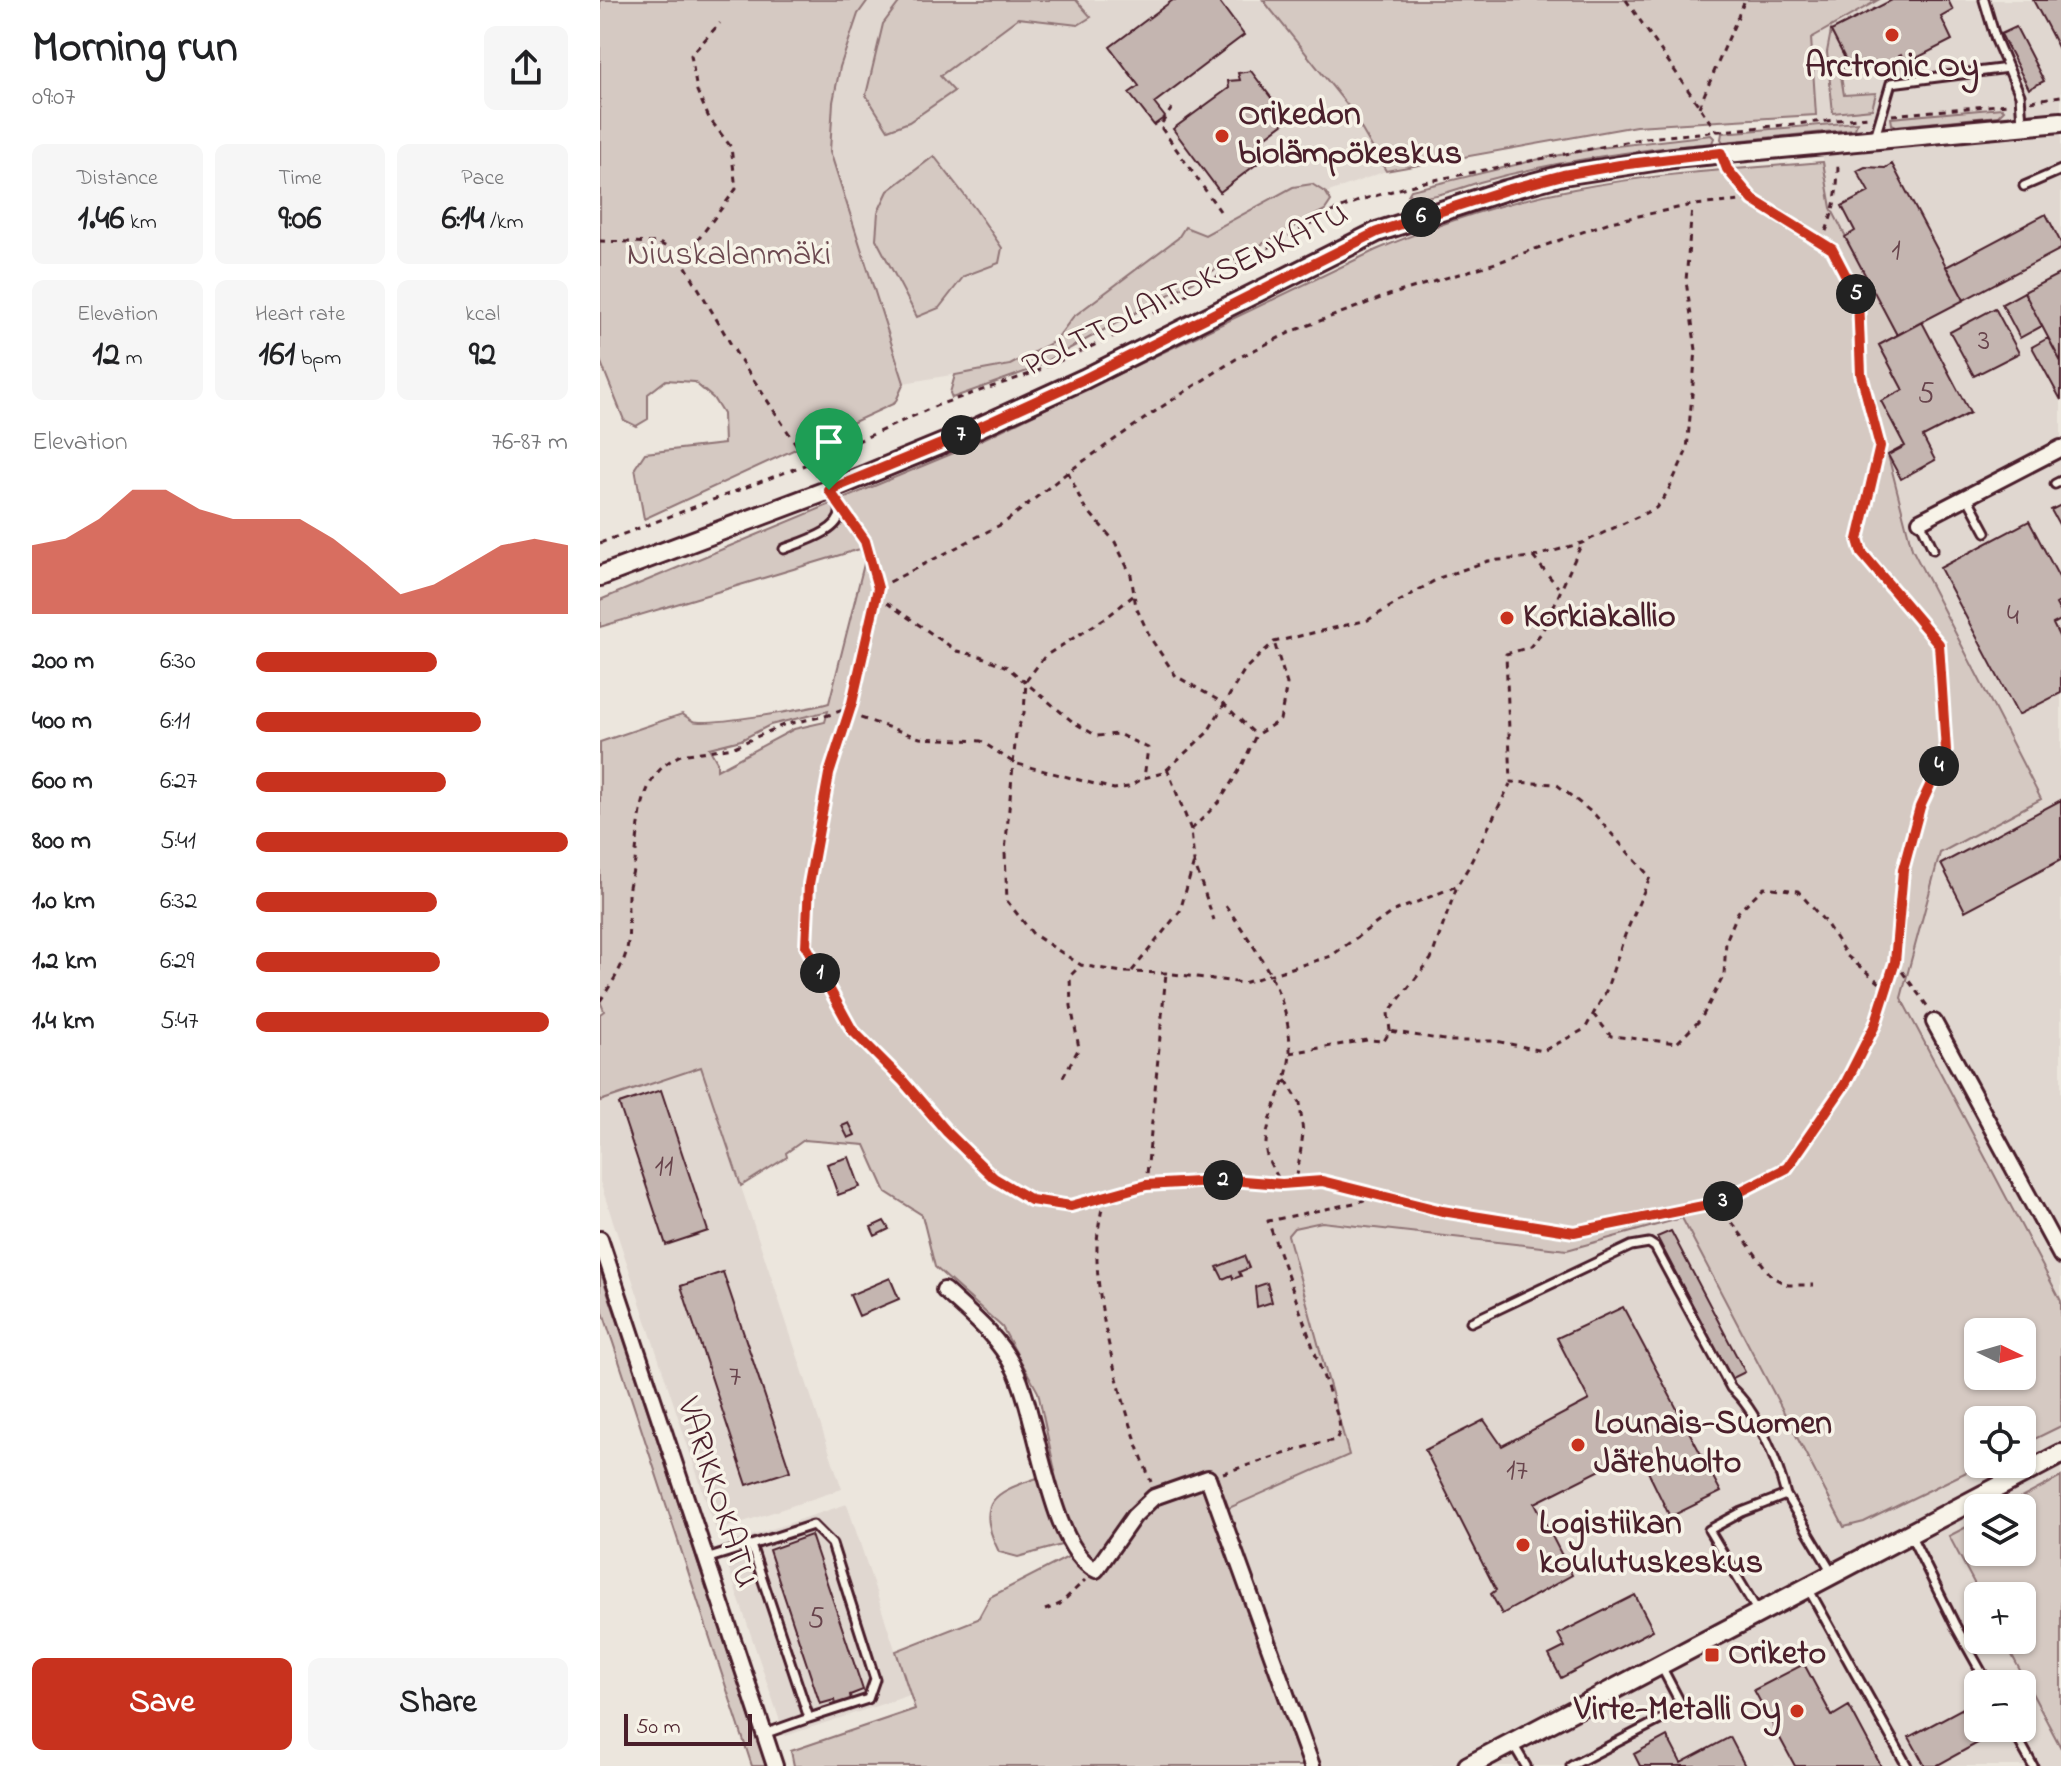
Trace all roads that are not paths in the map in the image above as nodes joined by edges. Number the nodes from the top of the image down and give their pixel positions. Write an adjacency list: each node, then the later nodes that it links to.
1 (1984, 0): 2 (lane)
2 (2008, 68): 4 (lane); 5 (lane)
3 (2061, 122): 4 (street, POLTTOLAITOKSENKATU)
4 (2022, 125): 5 (street, POLTTOLAITOKSENKATU)
5 (1874, 139): 9 (street, POLTTOLAITOKSENKATU)
6 (2061, 170): 7 (lane)
7 (2024, 186)
8 (2061, 448): 10 (street)
9 (829, 490): 13 (lane); 15 (street, POLTTOLAITOKSENKATU)
10 (1967, 497): 11 (street); 12 (lane)
11 (1920, 521): 14 (lane)
12 (1986, 532)
13 (784, 549)
14 (1933, 549)
15 (600, 576)
16 (1934, 1022): 18 (street)
17 (600, 1239): 25 (street, VARIKKOKATU)
18 (2061, 1256)
19 (944, 1290): 36 (street)
20 (1471, 1322): 22 (lane)
21 (2061, 1454): 23 (street)
22 (1786, 1495): 26 (lane); 28 (lane)
23 (1910, 1534): 26 (street); 30 (lane)
24 (751, 1545): 25 (lane); 31 (lane); 31 (lane)
25 (706, 1559): 32 (street, VARIKKOKATU)
26 (1833, 1575): 27 (street)
27 (1808, 1588): 28 (street); 40 (lane)
28 (1759, 1614): 29 (street)
29 (1661, 1666): 34 (street); 39 (lane)
30 (1980, 1670)
31 (809, 1718): 32 (lane)
32 (764, 1734): 35 (street, VARIKKOKATU)
33 (2020, 1742): 41 (lane)
34 (1512, 1743): 37 (street); 38 (lane)
35 (775, 1766)
36 (1312, 1766)
37 (1468, 1766)
38 (1526, 1766)
39 (1571, 1766)
40 (1907, 1766)
41 (2033, 1766)

